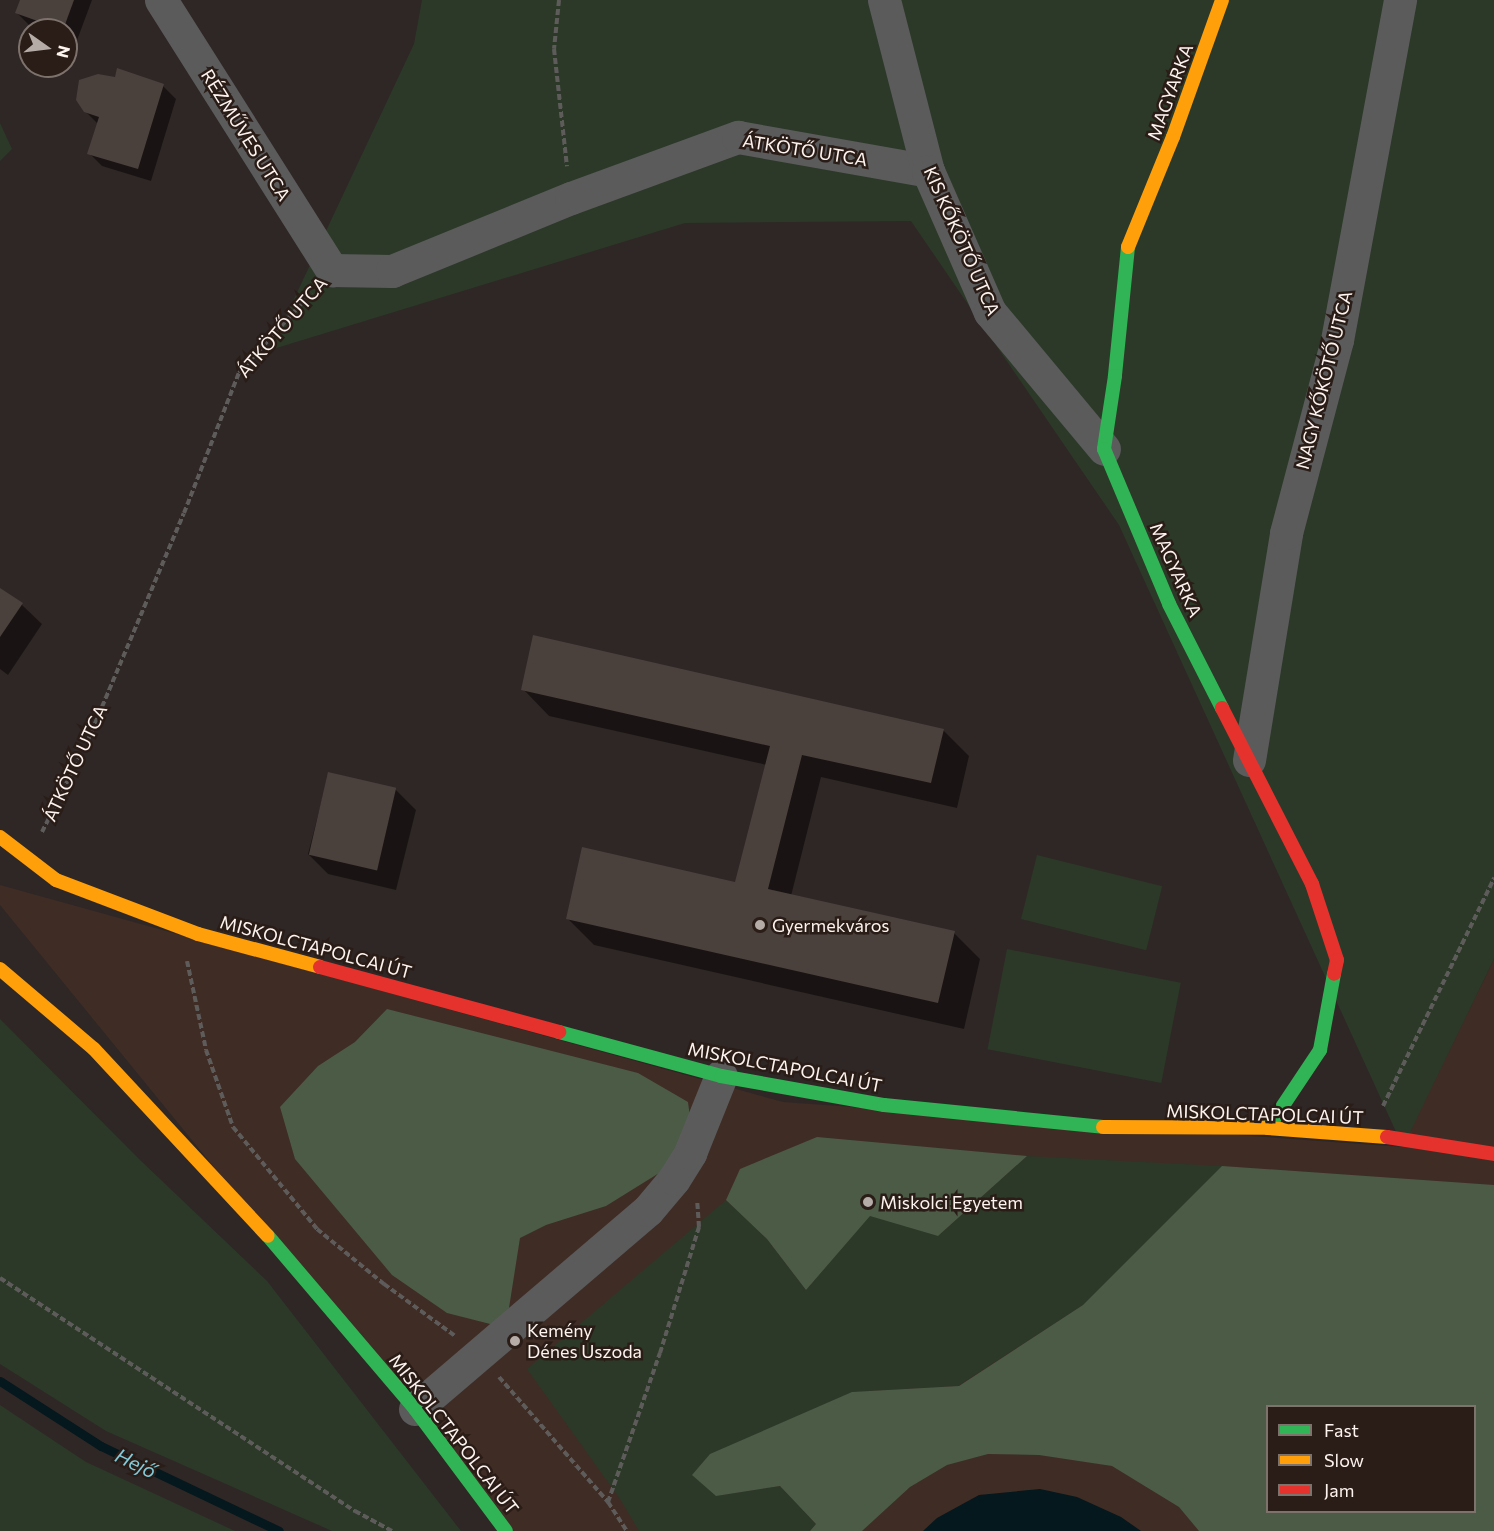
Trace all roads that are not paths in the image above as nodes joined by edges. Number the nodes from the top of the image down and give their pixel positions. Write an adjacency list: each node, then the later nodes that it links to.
1 (161, 0): 6 (street, RÉZMŰVES UTCA)
2 (884, 0): 5 (street, KIS KŐKÖTŐ UTCA)
3 (1222, 0): 7 (street, MAGYARKA)
4 (1400, 0): 8 (street, NAGY KŐKÖTŐ UTCA)
5 (928, 171): 6 (street, ÁTKÖTŐ UTCA); 7 (street, KIS KŐKÖTŐ UTCA)
6 (332, 270)
7 (1104, 449): 8 (street, MAGYARKA)
8 (1249, 760): 12 (street, MAGYARKA)
9 (0, 837): 11 (street, MISKOLCTAPOLCAI ÚT)
10 (0, 969): 14 (street, MISKOLCTAPOLCAI ÚT)
11 (721, 1076): 12 (street, MISKOLCTAPOLCAI ÚT); 14 (street)
12 (1268, 1128): 13 (street, MISKOLCTAPOLCAI ÚT)
13 (1494, 1154)
14 (415, 1409): 15 (street, MISKOLCTAPOLCAI ÚT)
15 (506, 1531)

